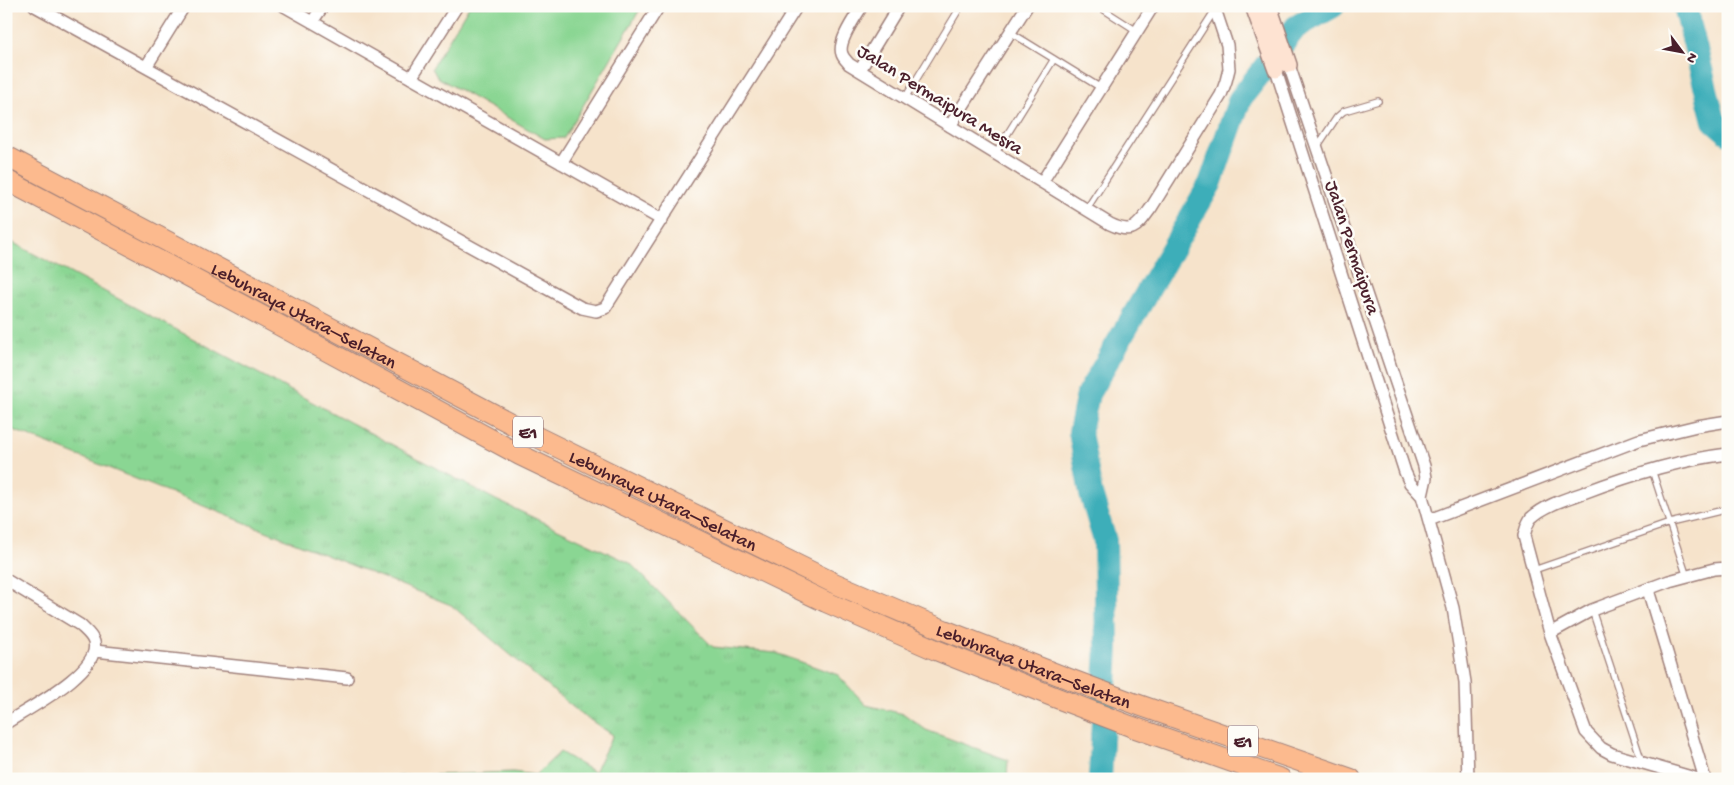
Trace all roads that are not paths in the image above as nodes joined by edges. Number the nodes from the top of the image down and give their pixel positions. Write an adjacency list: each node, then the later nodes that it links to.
1 (184, 6): 21 (street)
2 (284, 6): 17 (street)
3 (323, 6): 17 (street)
4 (457, 6): 24 (street)
5 (659, 6): 32 (street)
6 (797, 6): 36 (street)
7 (862, 6): 23 (street, Jalan Permaipura Mesra)
8 (899, 6): 23 (street)
9 (960, 6): 26 (lane)
10 (1027, 6): 19 (street)
11 (1098, 6): 18 (lane)
12 (1153, 6): 18 (street)
13 (1269, 6): 22 (main road, Jalan Permaipura)
14 (39, 7): 21 (street)
15 (1214, 8): 35 (lane); 35 (street, Jalan Permaipura Mesra)
16 (1254, 10): 22 (main road, Jalan Permaipura)
17 (312, 22): 24 (street)
18 (1137, 31): 25 (street)
19 (1010, 32): 20 (lane); 28 (street)
20 (1054, 59): 25 (lane); 30 (lane)
21 (146, 67): 36 (street)
22 (1283, 68): 29 (street, Jalan Permaipura); 40 (street, Jalan Permaipura)
23 (860, 70): 26 (street, Jalan Permaipura Mesra)
24 (411, 78): 32 (street)
25 (1101, 88): 34 (street)
26 (905, 98): 28 (street, Jalan Permaipura Mesra)
27 (1378, 101): 29 (lane)
28 (950, 126): 30 (street, Jalan Permaipura Mesra)
29 (1317, 147): 40 (street, Jalan Permaipura)
30 (995, 154): 34 (street, Jalan Permaipura Mesra)
31 (6, 156): 57 (highway, Lebuhraya Utara–Selatan / E1)
32 (561, 163): 36 (street)
33 (6, 180): 56 (highway, Lebuhraya Utara–Selatan / E1)
34 (1042, 182): 35 (street, Jalan Permaipura Mesra)
35 (1086, 210)
36 (662, 220)
37 (1728, 421): 42 (street)
38 (1728, 454): 39 (street)
39 (1652, 470): 43 (lane); 45 (street)
40 (1422, 496): 42 (street, Jalan Permaipura)
41 (1728, 509): 43 (lane)
42 (1429, 520): 55 (street, Jalan Permaipura)
43 (1670, 523): 45 (lane); 46 (lane)
44 (1728, 568): 46 (street)
45 (1534, 570): 50 (street)
46 (1687, 576): 48 (street)
47 (6, 580): 51 (street)
48 (1648, 590): 49 (street); 59 (street)
49 (1592, 610): 50 (street); 54 (lane)
50 (1550, 632): 54 (street)
51 (95, 651): 52 (street); 53 (street)
52 (347, 678)
53 (6, 723)
54 (1642, 763): 58 (street)
55 (1468, 778)
56 (1281, 779)
57 (1351, 779)
58 (1698, 779)
59 (1705, 779)

